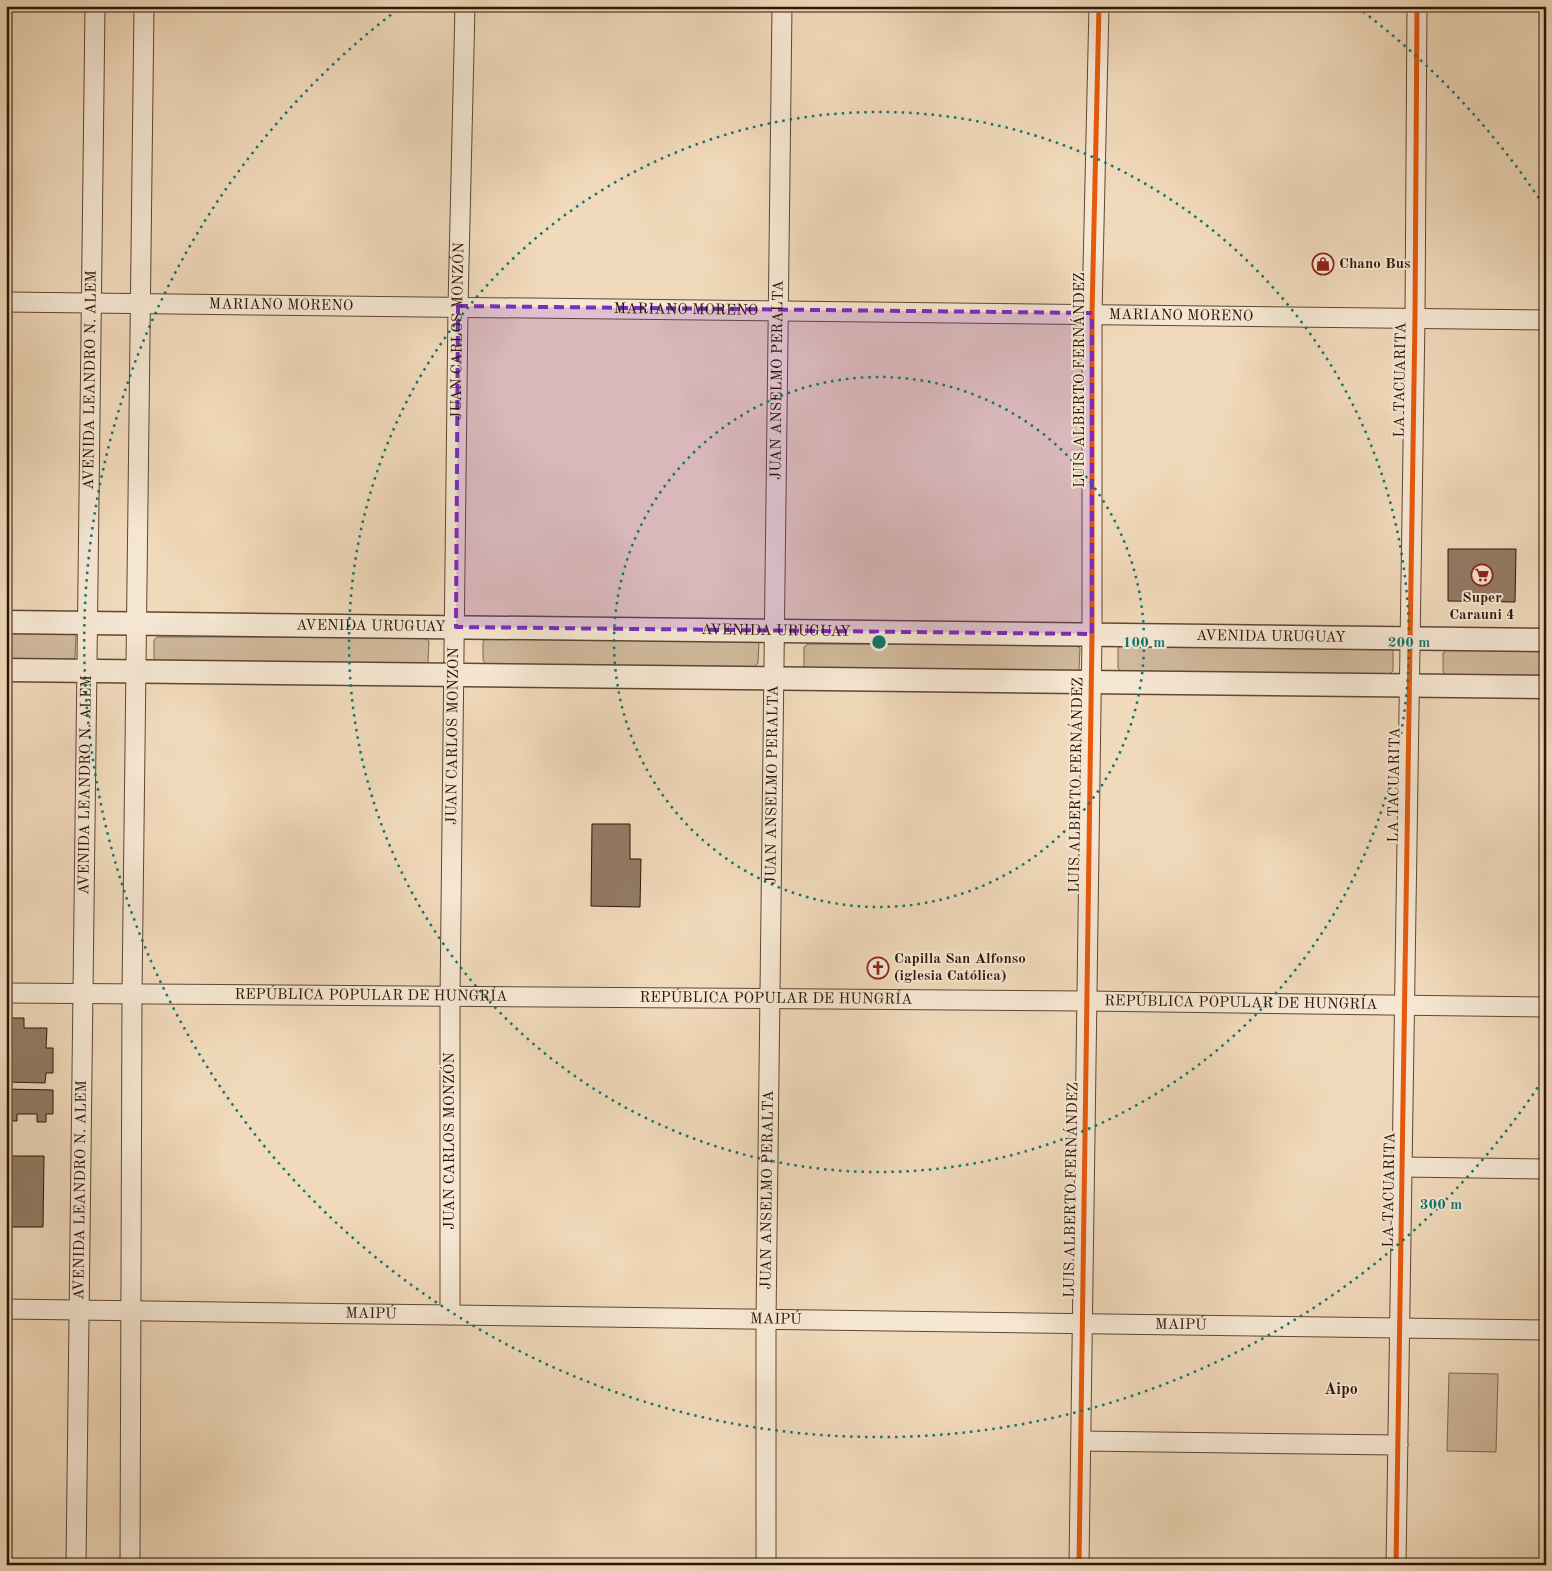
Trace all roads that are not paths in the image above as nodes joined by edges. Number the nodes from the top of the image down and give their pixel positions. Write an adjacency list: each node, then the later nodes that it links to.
1 (95, 6): 8 (street, AVENIDA LEANDRO N. ALEM)
2 (144, 6): 9 (street)
3 (464, 6): 10 (street, JUAN CARLOS MONZÓN)
4 (782, 6): 11 (street, JUAN ANSELMO PERALTA)
5 (1098, 6): 12 (street, LUIS ALBERTO FERNÁNDEZ)
6 (1417, 6): 13 (street, LA TACUARITA)
7 (6, 302): 8 (street, MARIANO MORENO)
8 (92, 302): 9 (street, MARIANO MORENO); 16 (street, AVENIDA LEANDRO N. ALEM)
9 (139, 303): 10 (street, MARIANO MORENO); 17 (street)
10 (458, 306): 11 (street, MARIANO MORENO); 18 (street, JUAN CARLOS MONZÓN)
11 (778, 311): 12 (street, MARIANO MORENO); 19 (street, JUAN ANSELMO PERALTA)
12 (1092, 313): 13 (street, MARIANO MORENO); 20 (street, LUIS ALBERTO FERNÁNDEZ)
13 (1415, 318): 14 (street, MARIANO MORENO); 21 (street, LA TACUARITA)
14 (1546, 320)
15 (6, 622): 16 (street, AVENIDA URUGUAY)
16 (87, 623): 17 (street, AVENIDA URUGUAY); 24 (street, AVENIDA LEANDRO N. ALEM)
17 (138, 623): 18 (street, AVENIDA URUGUAY); 25 (street)
18 (456, 627): 19 (street, AVENIDA URUGUAY); 26 (street, JUAN CARLOS MONZÓN)
19 (776, 631): 20 (street, AVENIDA URUGUAY); 27 (street, JUAN ANSELMO PERALTA)
20 (1092, 634): 21 (street, AVENIDA URUGUAY); 28 (street, LUIS ALBERTO FERNÁNDEZ)
21 (1409, 638): 22 (street, AVENIDA URUGUAY); 29 (street, LA TACUARITA)
22 (1546, 640)
23 (6, 670): 24 (street)
24 (87, 671): 25 (street); 32 (street, AVENIDA LEANDRO N. ALEM)
25 (136, 671): 26 (street); 33 (street)
26 (456, 675): 27 (street); 34 (street, JUAN CARLOS MONZÓN)
27 (776, 678): 28 (street); 35 (street, JUAN ANSELMO PERALTA)
28 (1092, 682): 29 (street); 36 (street, LUIS ALBERTO FERNÁNDEZ)
29 (1409, 685): 30 (street); 37 (street, LA TACUARITA)
30 (1546, 687)
31 (6, 993): 32 (street, REPÚBLICA POPULAR DE HUNGRÍA)
32 (84, 994): 33 (street, REPÚBLICA POPULAR DE HUNGRÍA); 42 (street, AVENIDA LEANDRO N. ALEM)
33 (132, 994): 34 (street, REPÚBLICA POPULAR DE HUNGRÍA); 43 (street)
34 (450, 997): 35 (street, REPÚBLICA POPULAR DE HUNGRÍA); 44 (street, JUAN CARLOS MONZÓN)
35 (771, 999): 36 (street, REPÚBLICA POPULAR DE HUNGRÍA); 45 (street, JUAN ANSELMO PERALTA)
36 (1086, 1001): 37 (street, REPÚBLICA POPULAR DE HUNGRÍA); 46 (street, LUIS ALBERTO FERNÁNDEZ)
37 (1404, 1005): 38 (street, REPÚBLICA POPULAR DE HUNGRÍA); 39 (street, LA TACUARITA)
38 (1546, 1007)
39 (1403, 1167): 40 (street); 47 (street, LA TACUARITA)
40 (1546, 1169)
41 (6, 1309): 42 (street, MAIPÚ)
42 (80, 1310): 43 (street, MAIPÚ); 51 (street, AVENIDA LEANDRO N. ALEM)
43 (130, 1311): 44 (street, MAIPÚ); 52 (street)
44 (450, 1315): 45 (street, MAIPÚ)
45 (766, 1320): 46 (street, MAIPÚ); 53 (street, JUAN ANSELMO PERALTA)
46 (1083, 1324): 47 (street, MAIPÚ); 49 (street, LUIS ALBERTO FERNÁNDEZ)
47 (1400, 1329): 48 (street, MAIPÚ); 50 (street, LA TACUARITA)
48 (1546, 1330)
49 (1081, 1442): 50 (street); 54 (street, LUIS ALBERTO FERNÁNDEZ)
50 (1398, 1445): 55 (street, LA TACUARITA)
51 (76, 1565)
52 (130, 1565)
53 (766, 1565)
54 (1079, 1565)
55 (1396, 1565)

